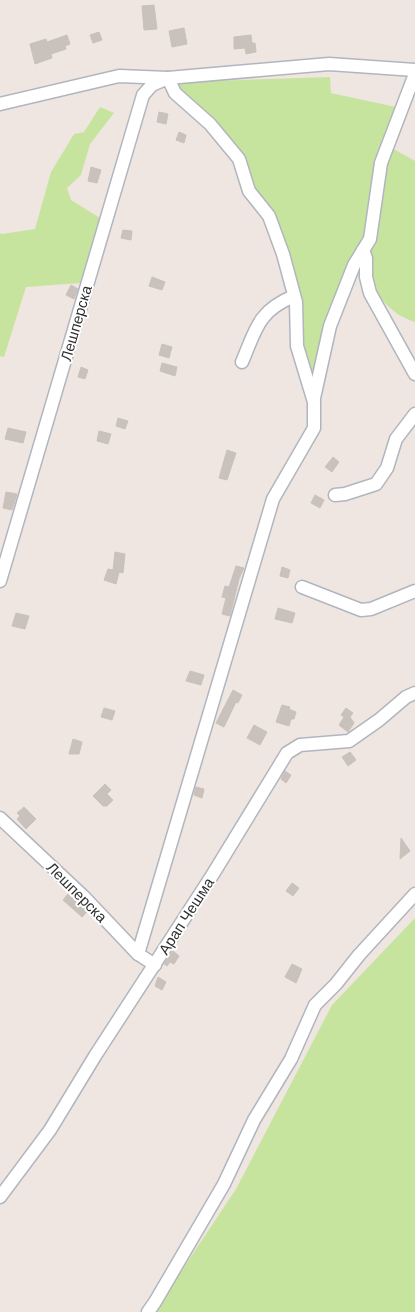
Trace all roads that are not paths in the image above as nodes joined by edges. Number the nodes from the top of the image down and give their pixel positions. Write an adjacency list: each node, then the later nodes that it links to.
1 (415, 70): 3 (street)
2 (415, 74): 5 (street)
3 (168, 78): 4 (street); 6 (street); 12 (street, Лешперска)
4 (0, 104)
5 (363, 250): 8 (street); 9 (street)
6 (294, 296): 7 (street); 9 (street)
7 (242, 362)
8 (415, 374)
9 (314, 402): 18 (street)
10 (415, 414): 11 (street)
11 (335, 495)
12 (0, 581)
13 (302, 587): 14 (street)
14 (415, 591)
15 (415, 693): 19 (street, Арап Чешма)
16 (0, 818): 18 (street, Лешперска)
17 (415, 894): 21 (street)
18 (138, 954): 19 (street, Лешперска)
19 (155, 965): 20 (street, Арап Чешма)
20 (0, 1197)
21 (148, 1312)

